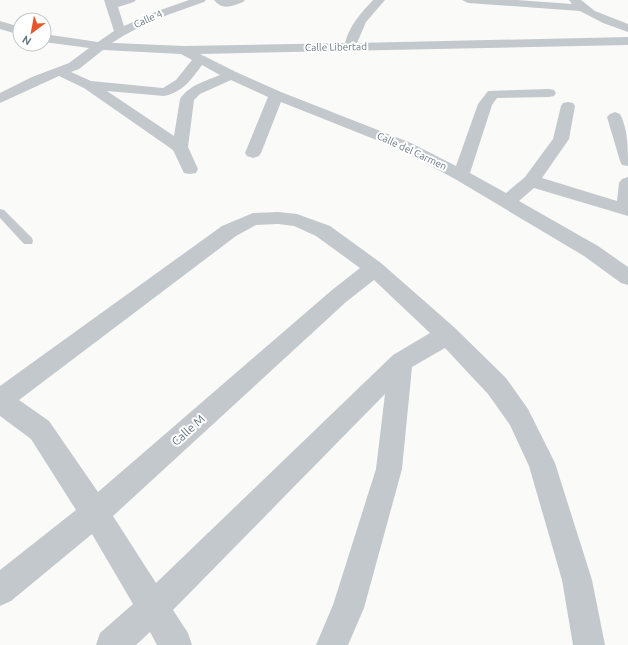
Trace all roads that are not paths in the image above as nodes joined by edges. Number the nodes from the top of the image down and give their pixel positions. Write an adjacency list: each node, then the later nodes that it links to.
1 (130, 0): 7 (street)
2 (200, 0): 12 (street, Calle 4)
3 (220, 0): 4 (street)
4 (239, 0)
5 (380, 0): 16 (street)
6 (468, 0): 8 (street)
7 (111, 3): 12 (street)
8 (580, 4): 10 (street)
9 (0, 25): 11 (street)
10 (628, 28)
11 (12, 29)
12 (120, 32): 15 (street, Calle 4)
13 (52, 39): 15 (street, Calle Libertad)
14 (628, 41): 16 (street, Calle Libertad)
15 (100, 46): 17 (street, Calle Libertad); 19 (street, Calle 4)
16 (350, 47): 17 (street, Calle Libertad)
17 (184, 50): 18 (street, Calle del Carmen)
18 (199, 59): 20 (street, Calle del Carmen); 21 (street)
19 (60, 72): 21 (street); 24 (street, Calle 4)
20 (231, 75): 23 (street, Calle del Carmen); 27 (street)
21 (89, 85): 27 (street)
22 (549, 93): 31 (street)
23 (276, 95): 28 (street); 31 (street, Calle del Carmen)
24 (0, 99)
25 (568, 106): 32 (street)
26 (615, 117): 29 (street)
27 (180, 148): 30 (street)
28 (253, 153)
29 (628, 161)
30 (190, 169)
31 (461, 175): 34 (street, Calle del Carmen)
32 (531, 181): 34 (street); 35 (street)
33 (628, 183): 35 (street)
34 (507, 202): 39 (street, Calle del Carmen)
35 (627, 210)
36 (0, 212): 37 (lane)
37 (28, 241)
38 (374, 268): 40 (street); 42 (street); 43 (street, Calle M)
39 (628, 277)
40 (447, 335): 41 (street); 49 (street)
41 (401, 362): 45 (street); 48 (street)
42 (0, 400): 43 (street)
43 (95, 513): 44 (street, Calle M); 45 (street)
44 (0, 590)
45 (152, 609): 46 (street); 47 (street)
46 (112, 645)
47 (176, 645)
48 (332, 645)
49 (589, 645)

